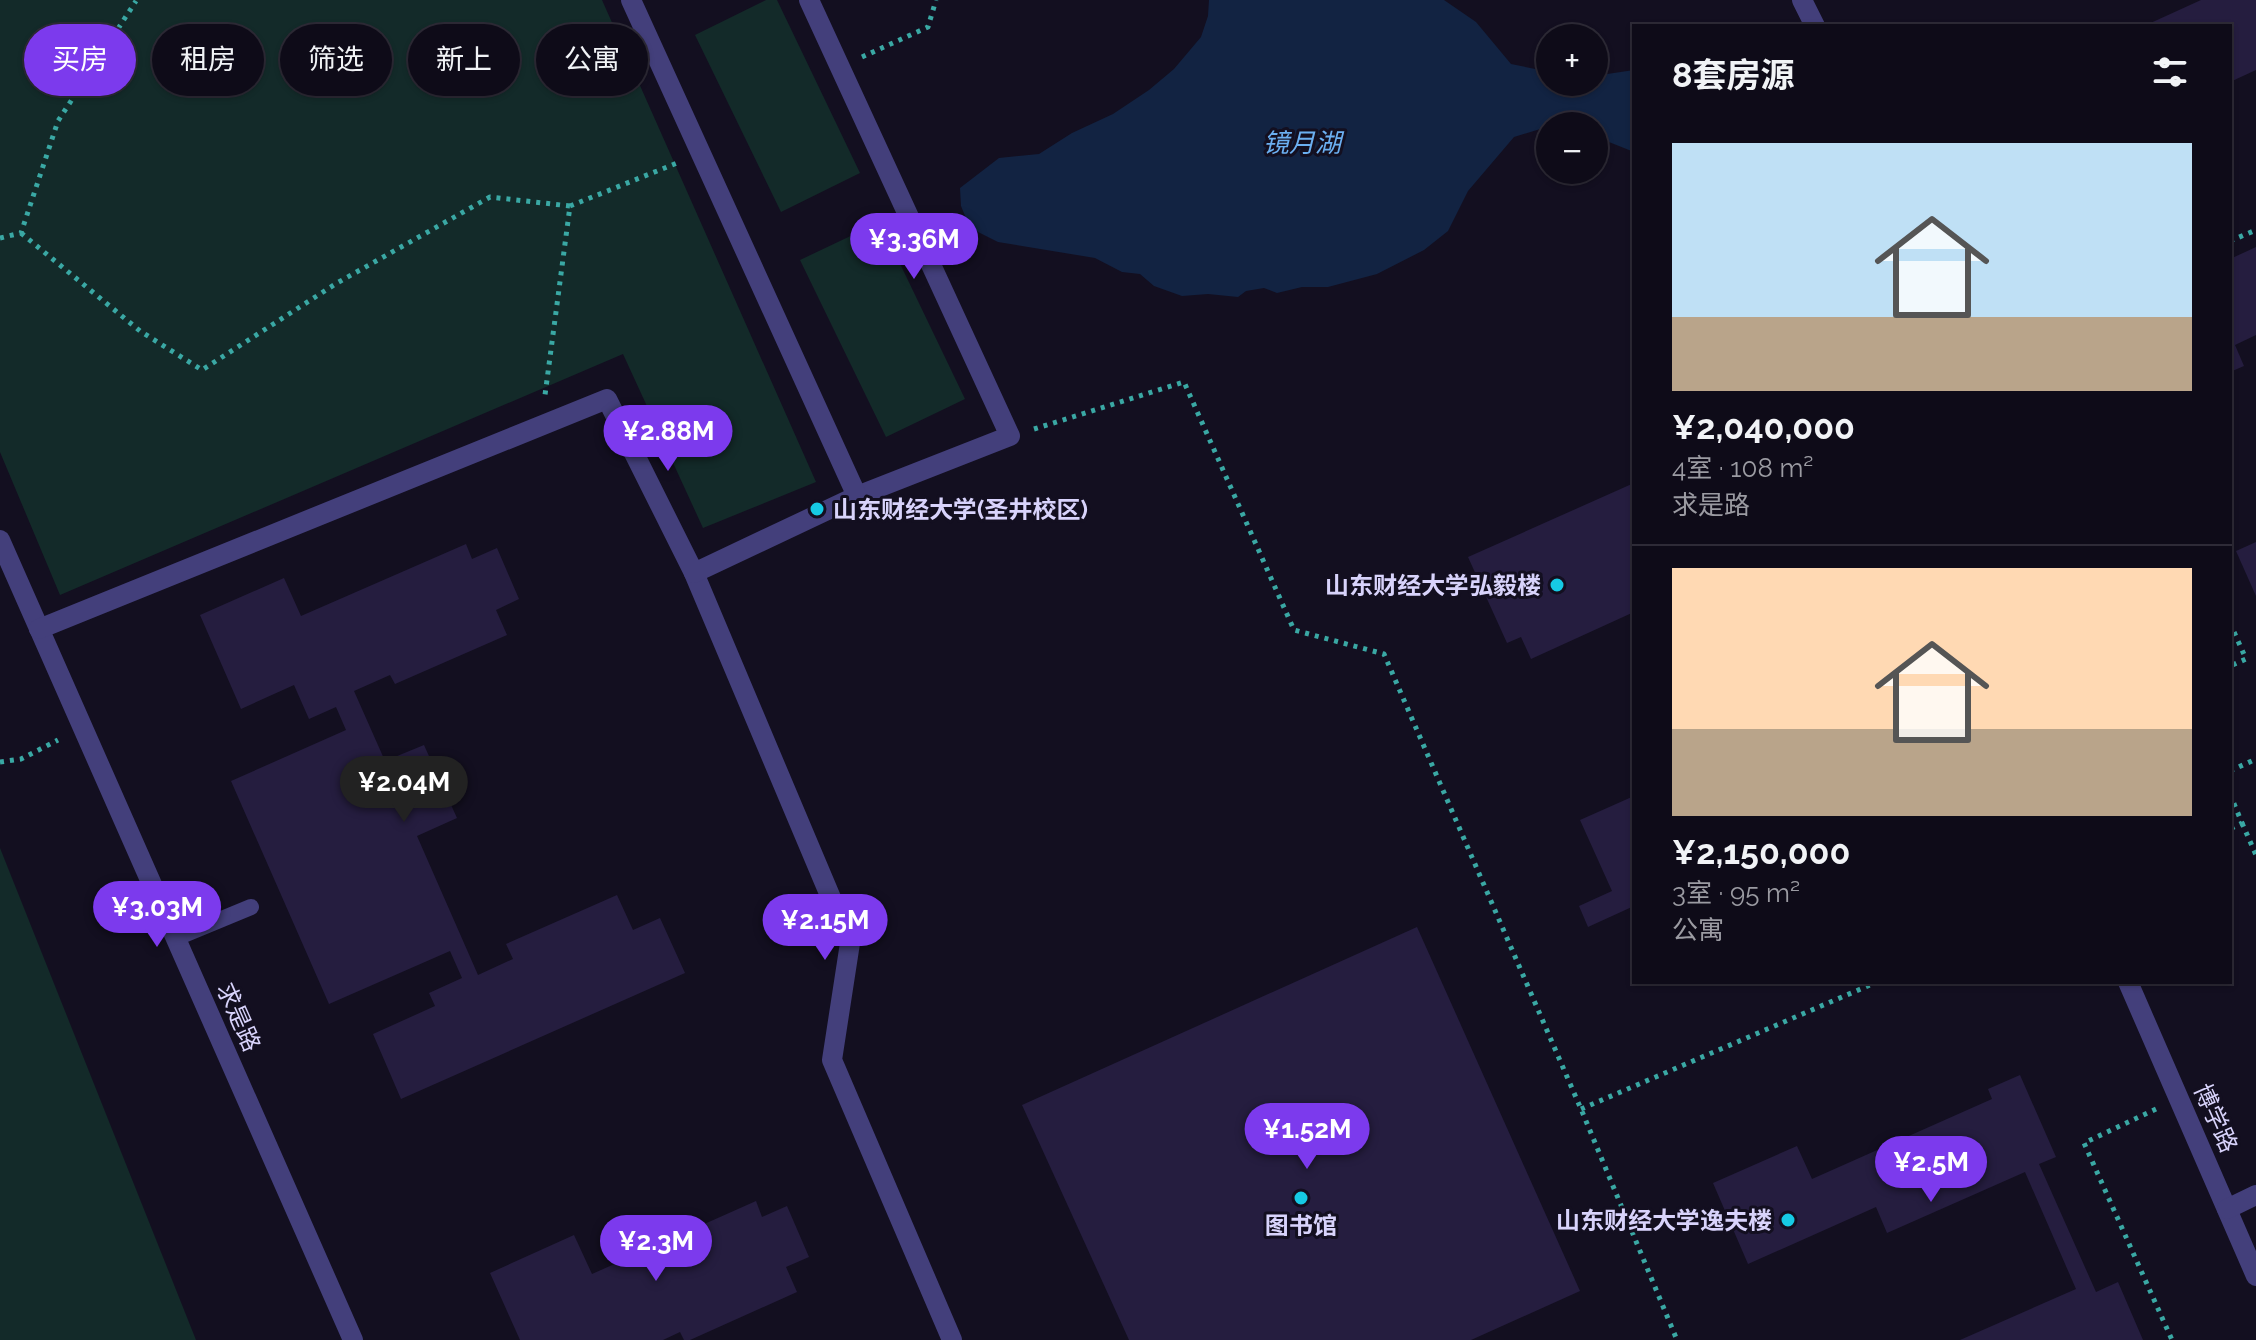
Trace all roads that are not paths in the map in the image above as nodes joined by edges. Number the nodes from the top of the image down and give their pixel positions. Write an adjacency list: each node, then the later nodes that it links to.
1 (631, 0): 5 (street)
2 (809, 0): 5 (street)
3 (1802, 0): 4 (street)
4 (1814, 24)
5 (857, 496): 7 (street)
6 (0, 540): 8 (street, 求是路)
7 (694, 573): 8 (street); 16 (street)
8 (39, 629): 10 (street, 求是路)
9 (251, 907): 10 (lane)
10 (176, 938): 15 (street, 求是路)
11 (2129, 984): 13 (street, 博学路)
12 (2256, 1195): 13 (street)
13 (2227, 1209): 14 (street, 博学路)
14 (2256, 1276)
15 (353, 1340)
16 (952, 1340)

